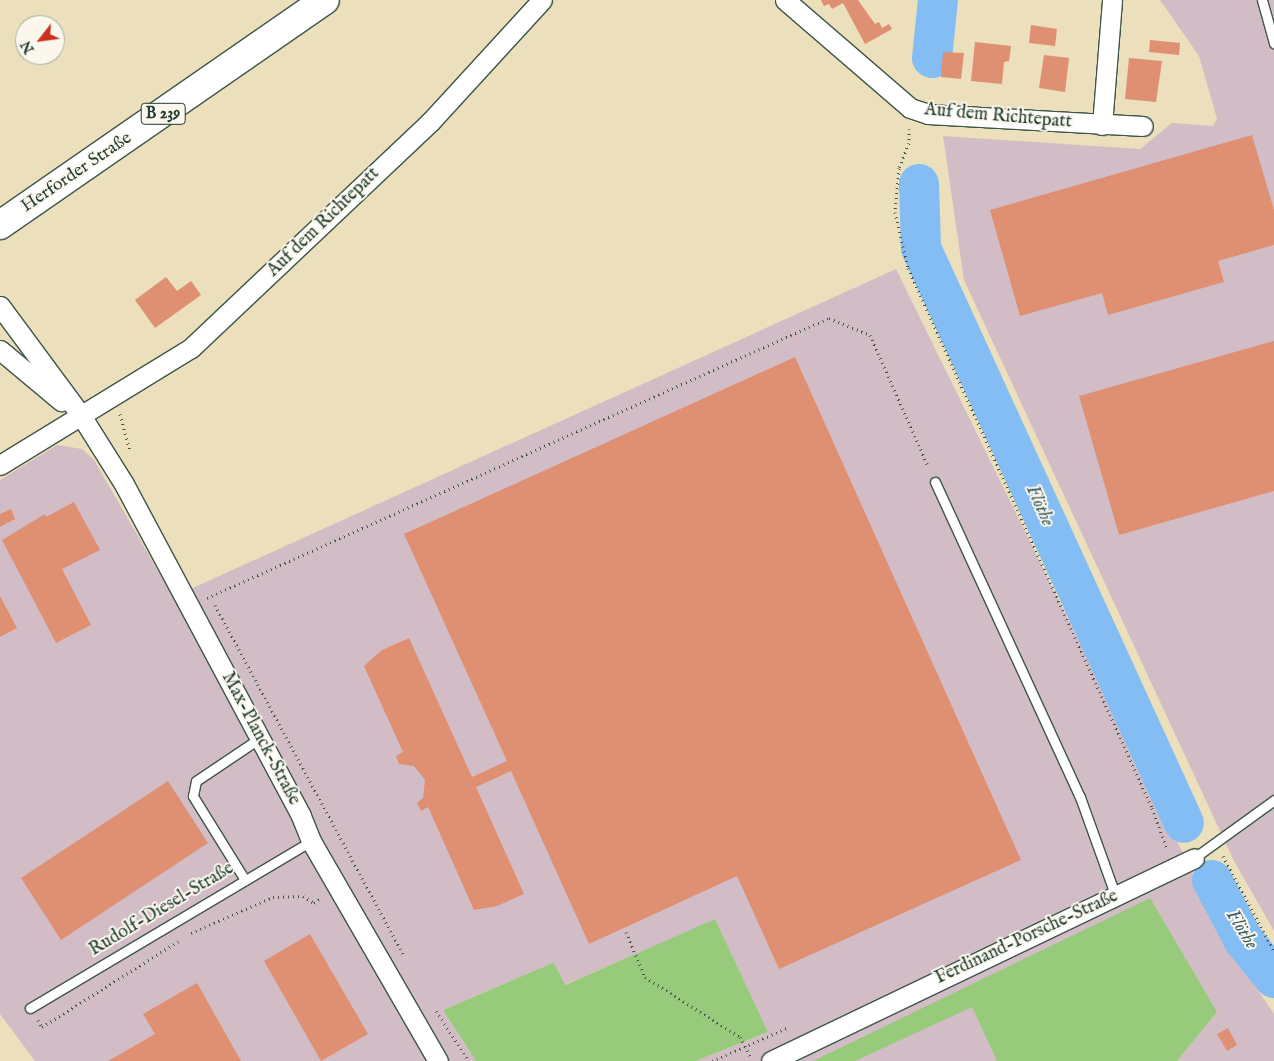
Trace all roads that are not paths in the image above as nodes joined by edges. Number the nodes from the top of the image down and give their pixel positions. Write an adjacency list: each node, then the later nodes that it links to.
1 (325, 0): 9 (main road, Herforder Straße / B 239)
2 (542, 0): 12 (street, Auf dem Richtepatt)
3 (785, 0): 7 (street, Auf dem Richtepatt)
4 (1112, 0): 7 (street)
5 (1262, 0): 6 (lane)
6 (1274, 43)
7 (1102, 125): 8 (street, Auf dem Richtepatt)
8 (1142, 126)
9 (0, 225)
10 (0, 306): 12 (street, Max-Planck-Straße)
11 (0, 350): 12 (street, Max-Planck-Straße)
12 (82, 418): 13 (street, Auf dem Richtepatt); 15 (street, Max-Planck-Straße)
13 (0, 465)
14 (935, 482): 20 (lane)
15 (260, 738): 17 (street, Max-Planck-Straße); 19 (lane)
16 (1274, 800): 18 (lane, Ferdinand-Porsche-Straße)
17 (311, 841): 19 (lane, Rudolf-Diesel-Straße); 22 (street, Max-Planck-Straße)
18 (1194, 858): 20 (street, Ferdinand-Porsche-Straße)
19 (245, 880): 21 (lane, Rudolf-Diesel-Straße)
20 (1116, 897): 23 (street, Ferdinand-Porsche-Straße)
21 (30, 1008)
22 (438, 1061)
23 (771, 1061)

